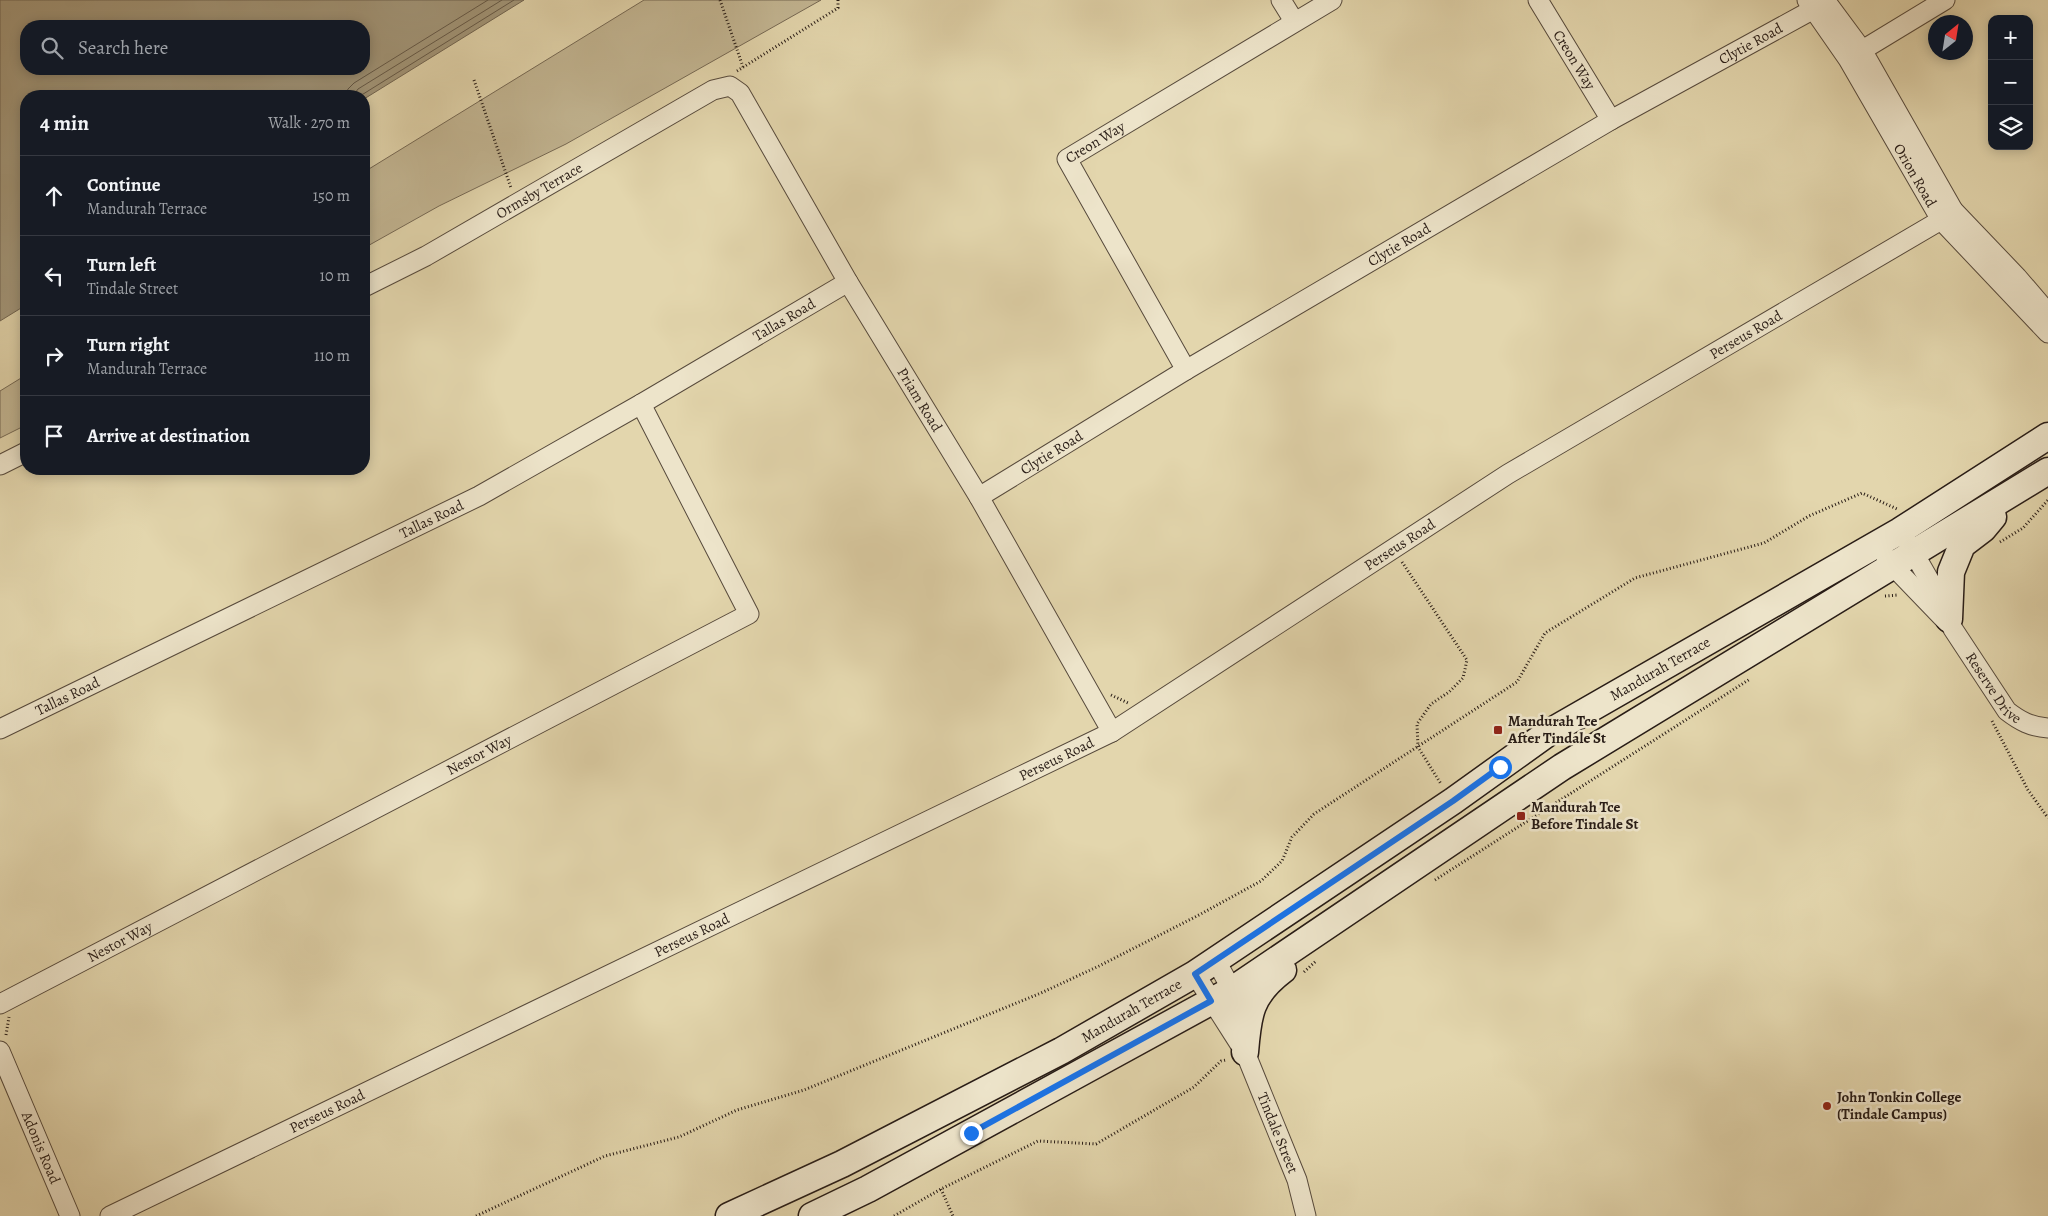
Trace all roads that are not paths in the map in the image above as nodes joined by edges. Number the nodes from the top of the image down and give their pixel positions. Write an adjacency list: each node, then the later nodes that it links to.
1 (1281, 0): 6 (street)
2 (1332, 0): 6 (street, Creon Way)
3 (1538, 0): 9 (street, Creon Way)
4 (1945, 0): 7 (street)
5 (1817, 3): 7 (street, Orion Road); 9 (street, Clytie Road)
6 (1294, 21): 15 (street, Creon Way)
7 (1855, 55): 10 (street, Orion Road)
8 (713, 90): 11 (street, Priam Road); 12 (street, Ormsby Terrace)
9 (1611, 120): 15 (street, Clytie Road)
10 (1947, 215): 13 (street, Orion Road); 14 (street, Orion Road); 28 (street, Perseus Road)
11 (848, 282): 16 (street, Tallas Road); 22 (street, Priam Road)
12 (370, 284)
13 (2048, 313)
14 (2048, 333)
15 (1186, 370): 22 (street, Clytie Road)
16 (642, 404): 27 (street, Tallas Road); 32 (street, Nestor Way)
17 (2048, 436): 23 (main road, Mandurah Terrace)
18 (20, 455): 19 (street)
19 (0, 464)
20 (2048, 471): 21 (main road, Mandurah Terrace)
21 (2015, 492): 23 (main road, Mandurah Terrace); 25 (main road)
22 (979, 497): 28 (street, Priam Road)
23 (1910, 534): 24 (main road, Mandurah Terrace); 25 (street, Reserve Drive)
24 (1885, 554): 25 (street, Reserve Drive); 29 (main road, Mandurah Terrace); 30 (main road, Mandurah Terrace)
25 (1951, 624): 26 (street, Reserve Drive)
26 (2048, 728)
27 (0, 729)
28 (1112, 732): 36 (street, Perseus Road)
29 (1318, 945): 31 (main road, Mandurah Terrace); 34 (main road)
30 (1205, 966): 31 (street, Tindale Street); 37 (main road, Mandurah Terrace)
31 (1221, 996): 34 (street, Tindale Street); 38 (main road, Mandurah Terrace)
32 (0, 1004)
33 (0, 1051): 35 (street, Adonis Road)
34 (1245, 1052): 39 (street, Tindale Street)
35 (70, 1216)
36 (110, 1216)
37 (729, 1216)
38 (812, 1216)
39 (1306, 1216)

